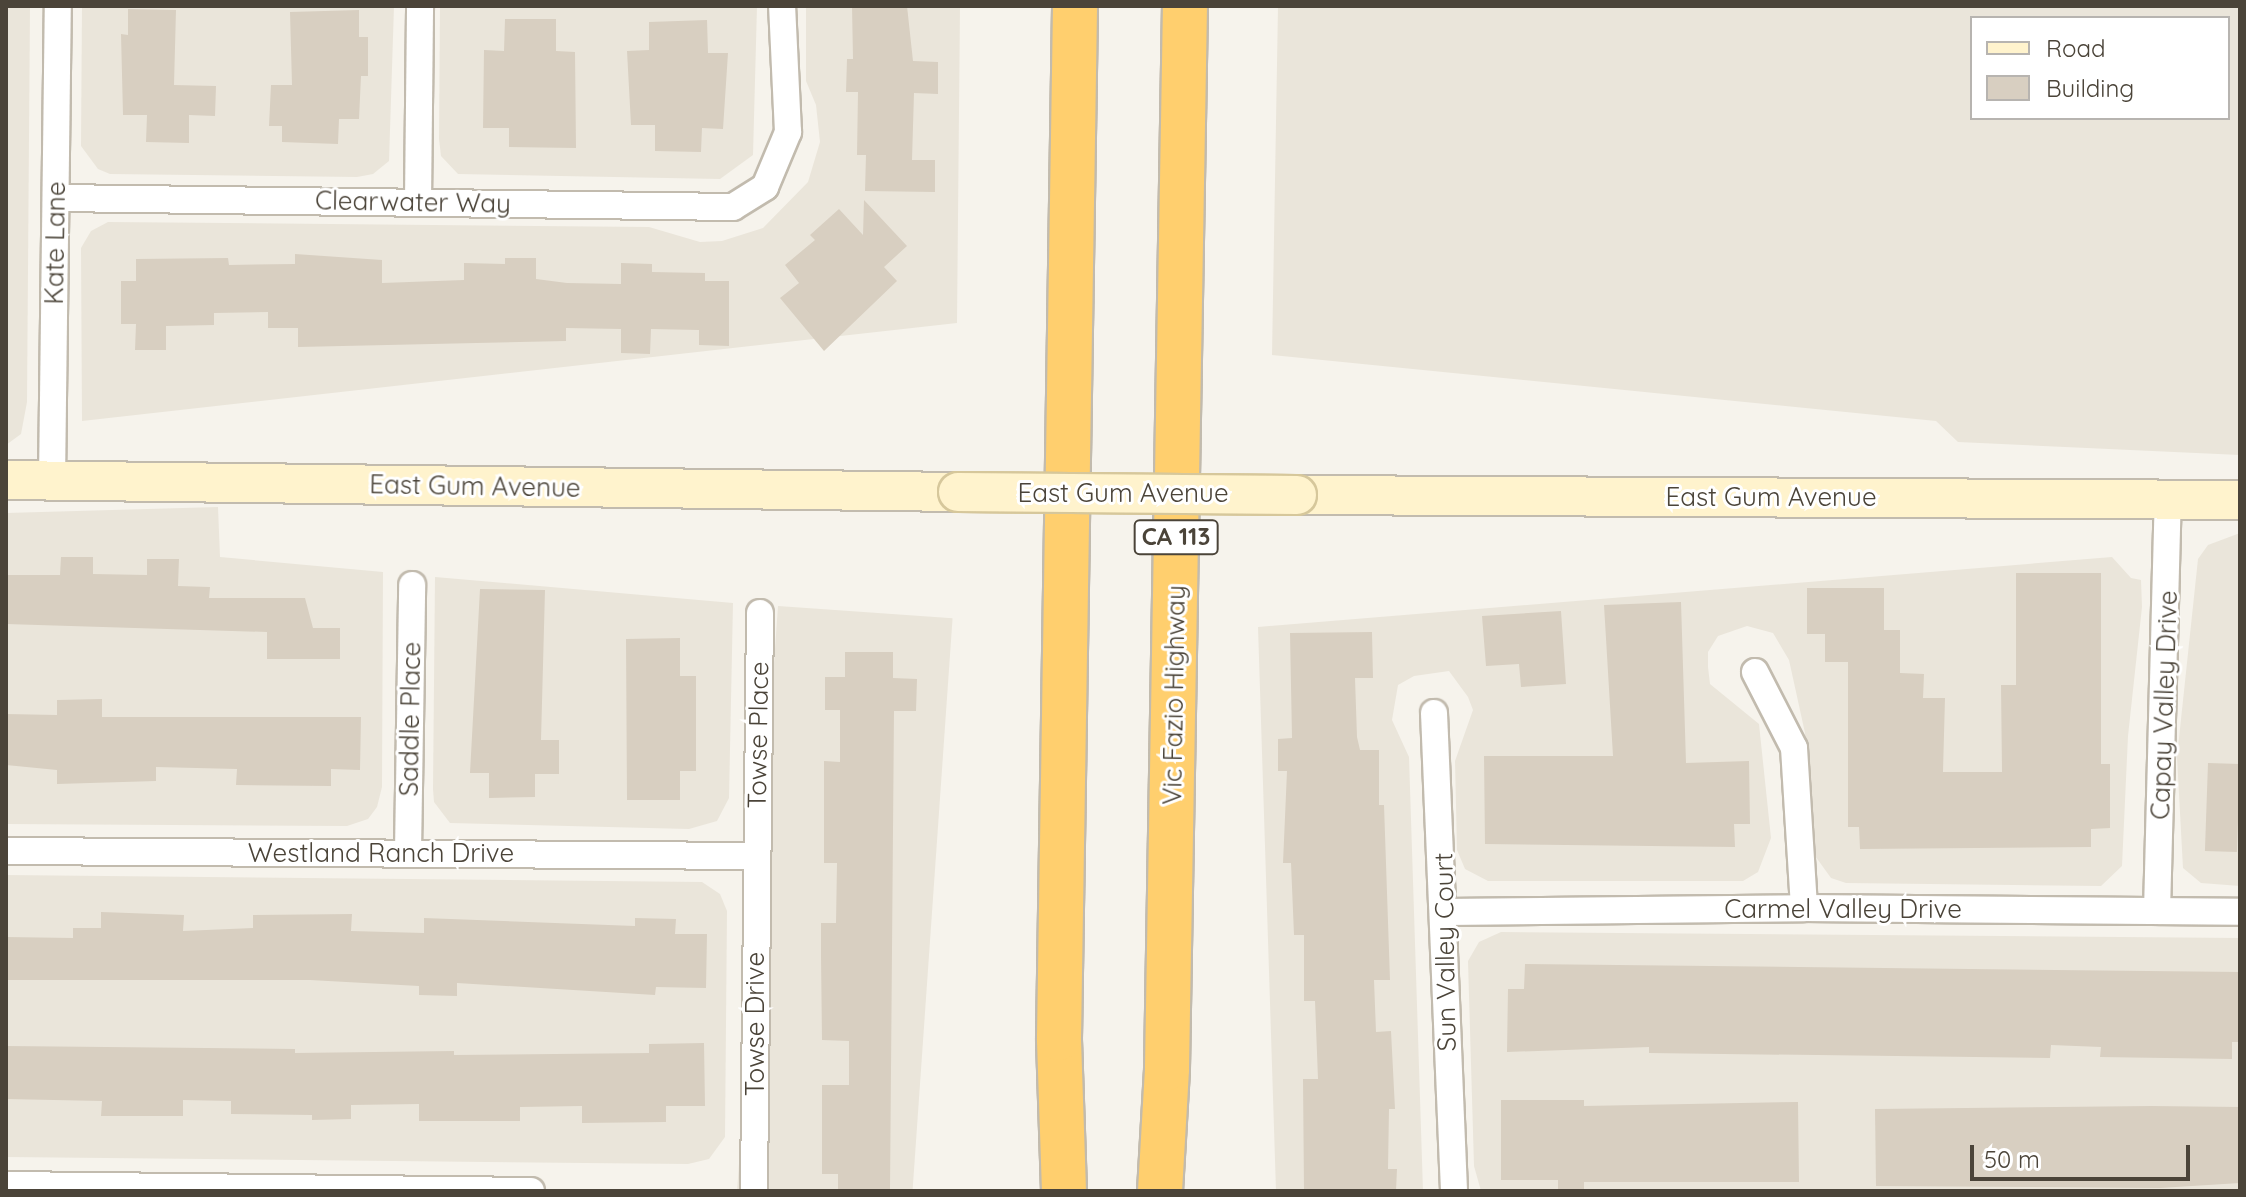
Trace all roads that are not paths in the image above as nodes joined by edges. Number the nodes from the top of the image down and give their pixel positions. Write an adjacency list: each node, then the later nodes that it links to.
1 (58, 6): 6 (street, Kate Lane)
2 (420, 6): 7 (street)
3 (782, 6): 7 (street, Clearwater Way)
4 (1075, 6): 23 (highway)
5 (1185, 6): 24 (highway, Vic Fazio Highway / CA 113)
6 (56, 198): 7 (street, Clearwater Way); 9 (street, Kate Lane)
7 (418, 202)
8 (6, 480): 9 (street, East Gum Avenue)
9 (52, 481): 10 (street, East Gum Avenue, bridge)
10 (2168, 499): 11 (street, East Gum Avenue); 20 (street, Capay Valley Drive)
11 (2240, 500)
12 (412, 585): 17 (street, Saddle Place)
13 (760, 613): 18 (street, Towse Place)
14 (1755, 672): 19 (street)
15 (1434, 713): 21 (street, Sun Valley Court)
16 (6, 851): 17 (street, Westland Ranch Drive)
17 (408, 852): 18 (street, Westland Ranch Drive)
18 (756, 856): 27 (street, Towse Drive)
19 (1804, 908): 20 (street, Carmel Valley Drive); 21 (street, Carmel Valley Drive)
20 (2157, 911): 22 (street, Carmel Valley Drive)
21 (1446, 912): 32 (street, Sun Valley Court)
22 (2240, 912)
23 (1059, 1038): 28 (highway); 29 (highway)
24 (1167, 1068): 30 (highway, Vic Fazio Highway / CA 113); 31 (highway)
25 (6, 1185): 26 (street)
26 (531, 1191)
27 (754, 1191)
28 (1036, 1191)
29 (1064, 1191)
30 (1160, 1191)
31 (1185, 1191)
32 (1454, 1191)

